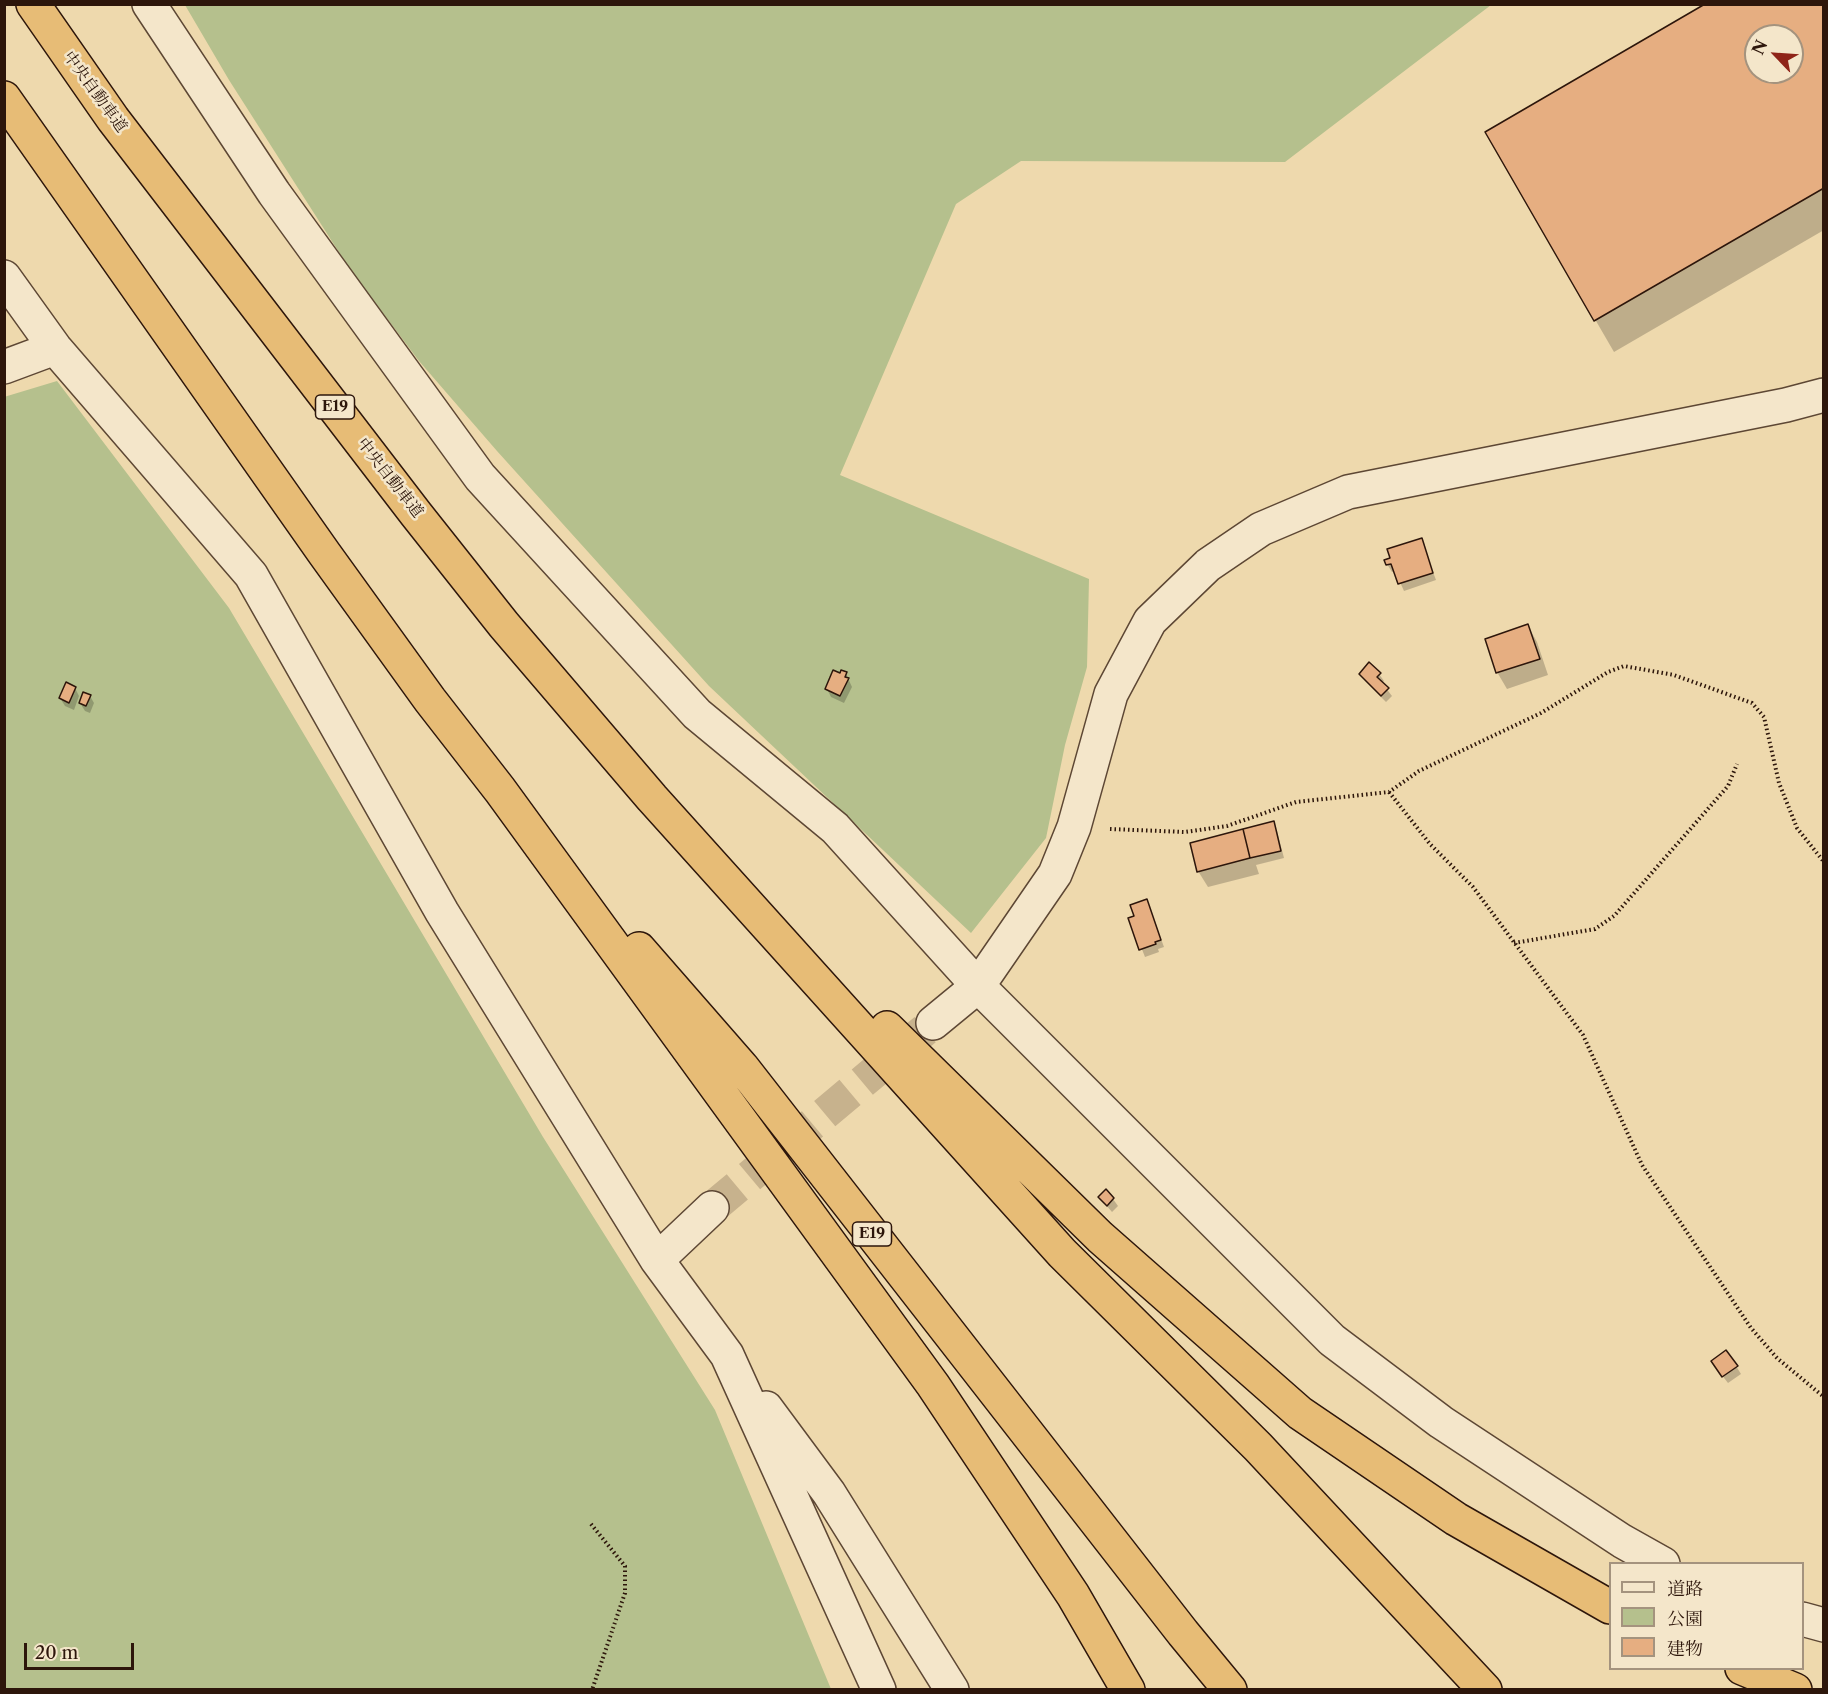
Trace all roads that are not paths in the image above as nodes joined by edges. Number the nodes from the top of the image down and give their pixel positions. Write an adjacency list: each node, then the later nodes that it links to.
1 (33, 4): 9 (highway, 中央自動車道 / E19)
2 (149, 4): 10 (street)
3 (4, 99): 8 (highway, E19)
4 (4, 277): 5 (street)
5 (55, 348): 6 (street); 13 (street)
6 (4, 367)
7 (1824, 395): 10 (street)
8 (500, 790): 22 (highway, E19); 23 (highway, E19)
9 (652, 798): 16 (highway); 24 (highway)
10 (978, 986): 11 (street); 15 (street)
11 (933, 1023)
12 (711, 1208): 13 (street)
13 (657, 1260): 14 (street)
14 (727, 1355): 20 (street); 21 (street)
15 (1661, 1562)
16 (1609, 1607)
17 (1804, 1619): 18 (street)
18 (1824, 1625)
19 (1747, 1670): 25 (highway)
20 (879, 1689)
21 (952, 1689)
22 (1128, 1689)
23 (1230, 1689)
24 (1485, 1689)
25 (1795, 1689)

